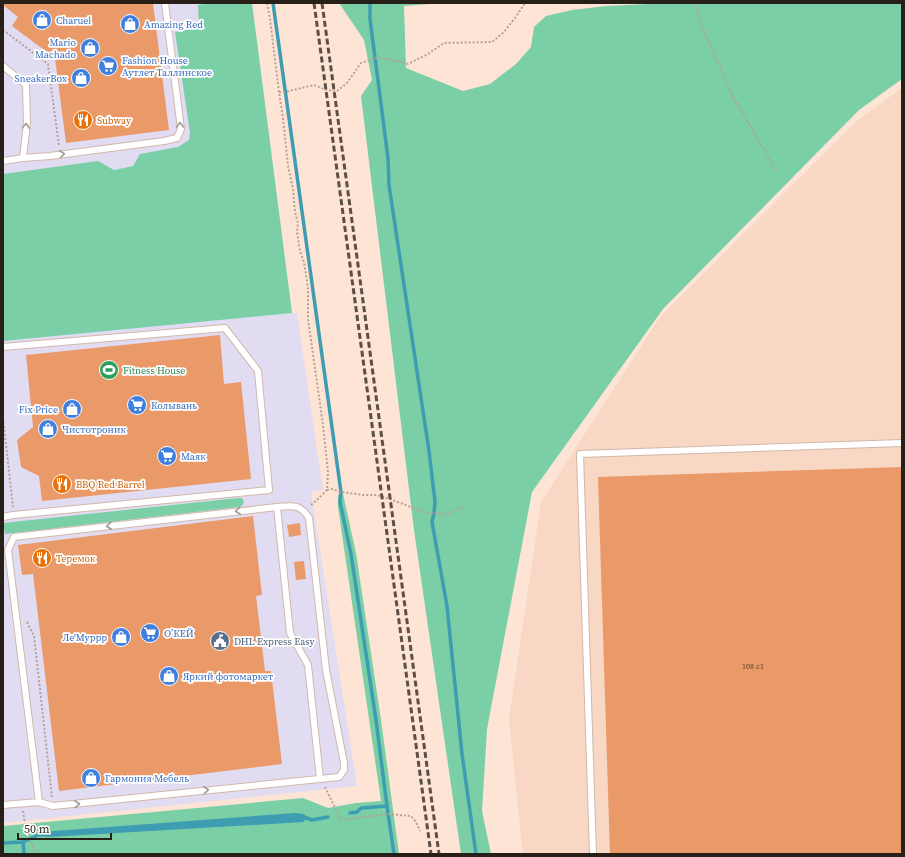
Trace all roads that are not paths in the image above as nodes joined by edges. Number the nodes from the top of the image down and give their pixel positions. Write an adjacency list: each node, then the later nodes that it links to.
1 (165, 3): 3 (lane, one-way to 1)
2 (3, 66): 3 (lane, one-way to 2)
3 (23, 158): 4 (lane)
4 (3, 161)
5 (3, 347): 8 (lane)
6 (902, 443): 13 (lane)
7 (277, 507): 9 (lane, one-way to 9); 10 (lane); 10 (lane)
8 (3, 516)
9 (5, 550): 11 (lane)
10 (320, 779): 11 (lane, one-way to 10)
11 (39, 802): 12 (lane)
12 (3, 805)
13 (593, 854)

